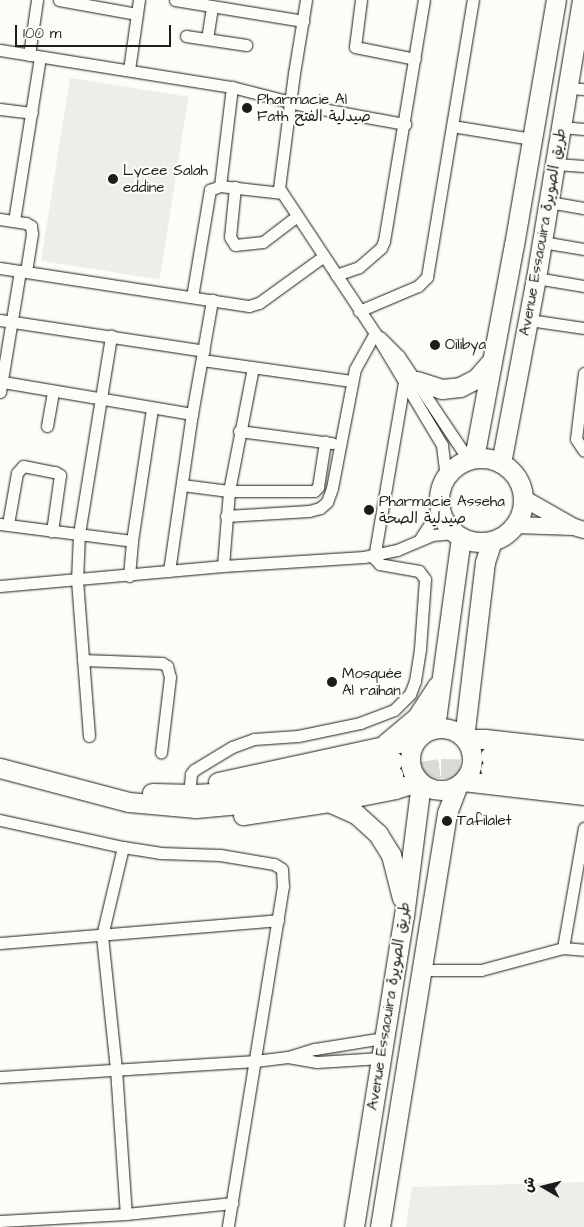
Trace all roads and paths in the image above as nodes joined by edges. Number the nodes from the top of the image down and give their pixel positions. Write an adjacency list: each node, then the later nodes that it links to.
1 (37, 0): 19 (street)
2 (139, 0): 13 (street)
3 (175, 0): 11 (street)
4 (306, 0): 14 (street)
5 (361, 0): 20 (street)
6 (424, 0): 20 (street)
7 (473, 0): 28 (street)
8 (556, 0): 31 (main road, Avenue Essaouira طريق الصويرة)
9 (582, 0): 23 (main road, Avenue Essaouira طريق الصويرة)
10 (66, 1): 13 (street)
11 (212, 6): 12 (street); 16 (street)
12 (251, 6): 14 (street)
13 (137, 14): 21 (street)
14 (303, 21): 24 (street)
15 (186, 36): 16 (street)
16 (207, 39): 17 (street)
17 (246, 45)
18 (0, 50): 19 (street)
19 (35, 56): 21 (street); 26 (street)
20 (415, 59): 27 (street)
21 (129, 70): 22 (street)
22 (232, 88): 24 (street); 34 (street)
23 (576, 89): 29 (main road, Avenue Essaouira طريق الصويرة)
24 (290, 102): 27 (street); 36 (street)
25 (0, 109): 26 (street)
26 (32, 113): 41 (street)
27 (405, 124): 47 (street)
28 (452, 126): 31 (street); 52 (street)
29 (561, 127): 30 (street); 32 (main road, Avenue Essaouira طريق الصويرة)
30 (584, 128)
31 (532, 139): 60 (main road, Avenue Essaouira طريق الصويرة)
32 (555, 164): 33 (street); 37 (main road, Avenue Essaouira طريق الصويرة)
33 (584, 166)
34 (220, 186): 35 (street); 50 (street)
35 (236, 187): 36 (street); 39 (street)
36 (281, 193): 39 (street)
37 (549, 202): 38 (street); 42 (main road, Avenue Essaouira طريق الصويرة)
38 (584, 208)
39 (297, 216): 44 (street)
40 (0, 219): 41 (street)
41 (14, 220): 46 (street)
42 (542, 242): 43 (street); 48 (main road, Avenue Essaouira طريق الصويرة)
43 (584, 249)
44 (324, 256): 47 (street); 51 (street)
45 (0, 268): 46 (street)
46 (23, 271): 50 (street); 55 (street)
47 (336, 274): 52 (street)
48 (536, 278): 49 (street); 54 (main road, Avenue Essaouira طريق الصويرة)
49 (584, 286)
50 (192, 297): 51 (street)
51 (212, 300): 59 (street)
52 (360, 311): 57 (street)
53 (0, 320): 55 (street)
54 (529, 320): 56 (street); 78 (main road, Avenue Essaouira طريق الصويرة)
55 (12, 321): 58 (street); 65 (street)
56 (584, 328)
57 (374, 333): 63 (street); 64 (street)
58 (111, 336): 59 (street); 67 (street)
59 (203, 355): 61 (street); 70 (street)
60 (492, 358): 64 (main road); 77 (main road, Avenue Essaouira طريق الصويرة)
61 (253, 367): 63 (street); 72 (street)
62 (584, 373): 68 (street)
63 (352, 381): 75 (street)
64 (411, 382): 77 (street); 79 (street); 94 (street)
65 (2, 387): 66 (street)
66 (53, 391): 67 (street); 71 (street)
67 (100, 399): 69 (street); 89 (street)
68 (582, 402): 73 (street)
69 (152, 408): 70 (street); 92 (street)
70 (192, 414): 80 (street)
71 (47, 426)
72 (239, 431): 74 (street); 81 (street)
73 (580, 440): 76 (street)
74 (325, 442): 75 (street); 81 (street)
75 (340, 444): 84 (street)
76 (584, 450)
77 (473, 459): 78 (main road); 79 (main road)
78 (501, 463): 82 (main road)
79 (446, 477): 83 (main road)
80 (182, 485): 81 (street); 96 (street)
81 (229, 491): 84 (street)
82 (523, 498): 86 (main road); 87 (street)
83 (440, 508): 90 (main road); 91 (street)
84 (226, 516): 95 (street)
85 (4, 524): 88 (street); 88 (street)
86 (516, 525): 87 (street); 93 (main road)
87 (579, 528)
88 (52, 531): 89 (street)
89 (79, 534): 92 (street); 98 (street)
90 (458, 535): 91 (street); 93 (main road); 101 (main road)
91 (418, 540): 94 (street)
92 (132, 541): 97 (street)
93 (492, 541): 104 (main road)
94 (374, 556): 95 (street); 114 (street)
95 (224, 566): 96 (street)
96 (169, 571): 97 (street)
97 (130, 576): 98 (street)
98 (77, 580): 99 (street); 100 (street)
99 (0, 586)
100 (83, 660): 103 (street); 107 (street)
101 (442, 674): 102 (main road); 105 (main road)
102 (425, 734): 104 (main road); 105 (main road); 112 (main road)
103 (89, 736)
104 (464, 738): 106 (main road); 113 (main road)
105 (377, 749): 114 (main road)
106 (584, 750)
107 (161, 752)
108 (584, 766): 111 (main road)
109 (0, 768): 116 (main road)
110 (393, 768): 116 (main road)
111 (584, 780)
112 (420, 783): 113 (main road); 117 (main road); 121 (main road, Avenue Essaouira طريق الصويرة)
113 (460, 784): 115 (main road); 127 (main road, Avenue Essaouira طريق الصويرة)
114 (190, 785): 116 (main road)
115 (584, 795)
116 (160, 800): 117 (main road)
117 (329, 802): 121 (main road)
118 (0, 820): 120 (street)
119 (584, 828): 125 (street)
120 (124, 847): 122 (street); 123 (street)
121 (404, 916): 128 (main road, Avenue Essaouira طريق الصويرة)
122 (278, 920): 123 (street); 131 (street)
123 (102, 936): 124 (street); 132 (street)
124 (0, 943)
125 (564, 948): 126 (street); 127 (street)
126 (584, 950)
127 (422, 970): 140 (main road, Avenue Essaouira طريق الصويرة)
128 (384, 1038): 129 (street); 130 (main road, Avenue Essaouira طريق الصويرة)
129 (288, 1057): 130 (street); 131 (street)
130 (381, 1058): 139 (main road, Avenue Essaouira طريق الصويرة)
131 (255, 1061): 132 (street); 134 (street)
132 (116, 1069): 133 (street); 135 (street)
133 (0, 1077)
134 (232, 1203): 135 (street); 138 (street)
135 (126, 1214): 137 (street)
136 (0, 1221): 137 (street)
137 (44, 1223)
138 (228, 1227)
139 (354, 1227)
140 (380, 1227)

